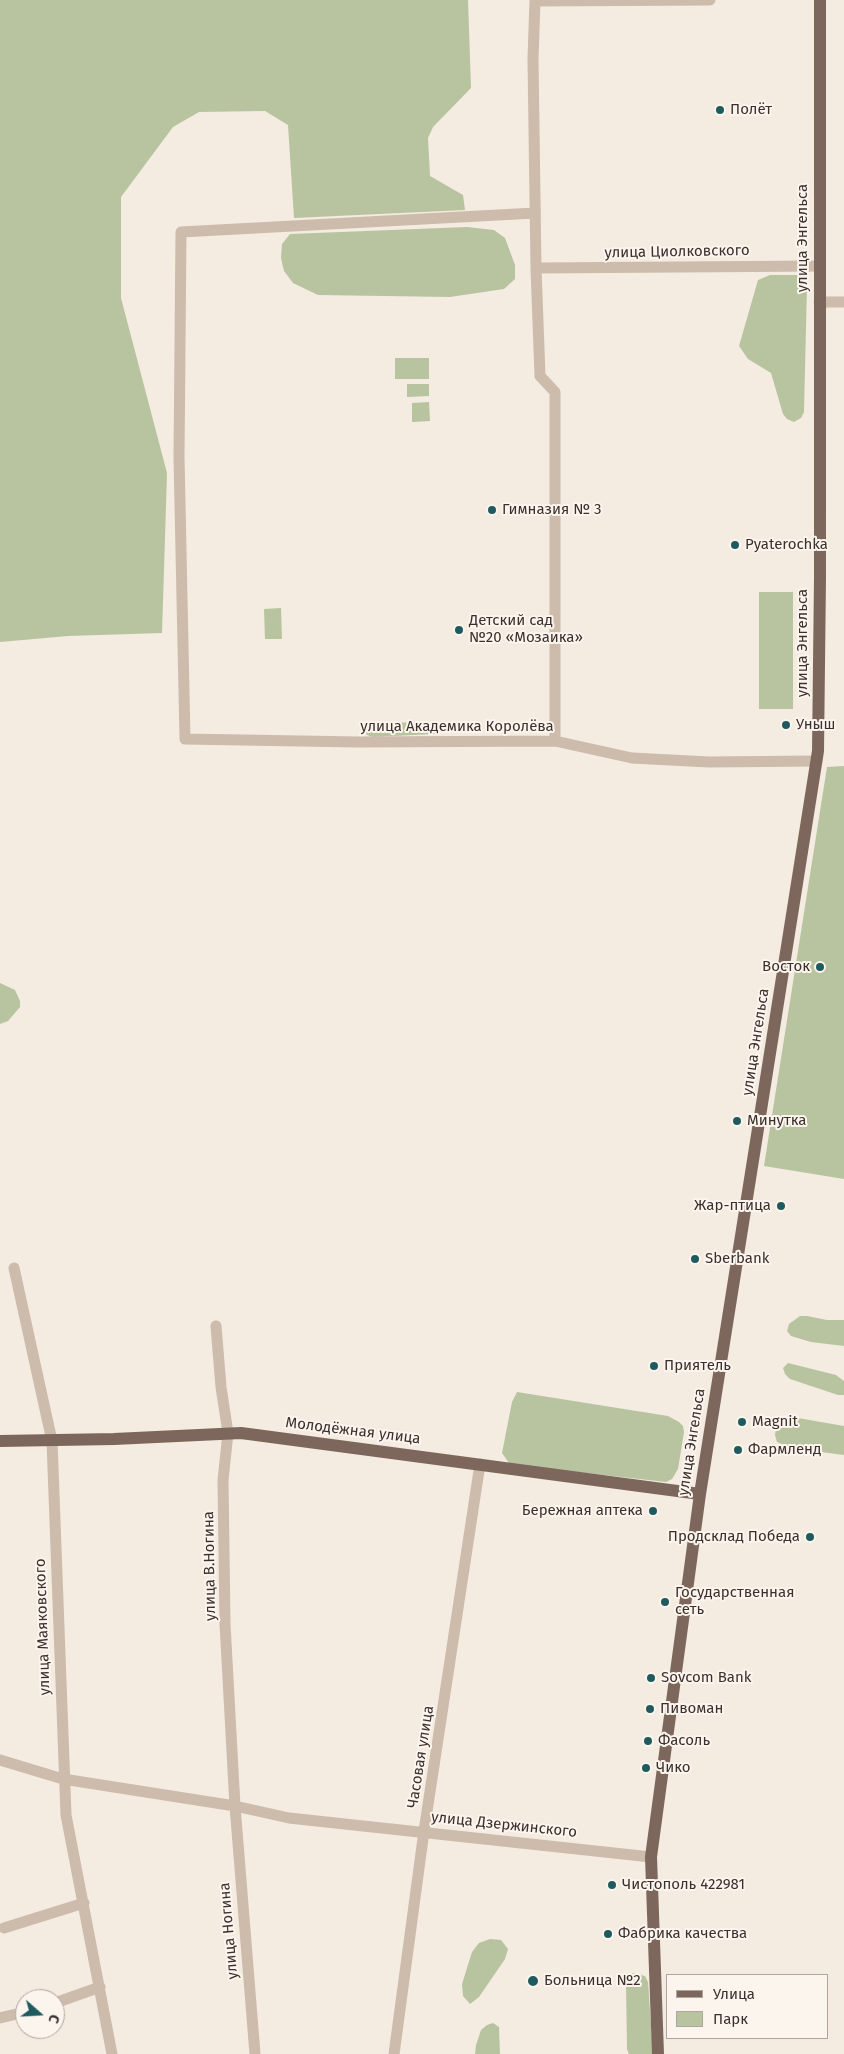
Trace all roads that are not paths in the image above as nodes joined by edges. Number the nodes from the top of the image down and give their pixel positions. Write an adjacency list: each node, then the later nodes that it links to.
1 (710, 0): 3 (street)
2 (820, 0): 5 (main road, улица Энгельса)
3 (535, 1): 4 (street)
4 (535, 213): 6 (street); 9 (street, улица Академика Королёва)
5 (819, 266): 6 (street, улица Циолковского); 7 (main road, улица Энгельса)
6 (536, 268): 9 (street)
7 (819, 302): 8 (street); 10 (main road, улица Энгельса)
8 (844, 302)
9 (554, 740): 10 (street, улица Академика Королёва)
10 (817, 761): 17 (main road, улица Энгельса)
11 (14, 1268): 15 (street, улица Маяковского)
12 (216, 1326): 13 (street, улица В.Ногина)
13 (228, 1432): 15 (main road, Молодёжная улица); 16 (main road, Молодёжная улица); 20 (street, улица В.Ногина)
14 (0, 1441): 15 (main road, Молодёжная улица)
15 (52, 1441): 19 (street, улица Маяковского)
16 (480, 1464): 17 (main road, Молодёжная улица); 21 (street, Часовая улица)
17 (700, 1494): 22 (main road, улица Энгельса)
18 (0, 1760): 19 (street, улица Дзержинского)
19 (63, 1778): 20 (street, улица Дзержинского); 23 (street, улица Маяковского)
20 (235, 1806): 21 (street, улица Дзержинского); 30 (street, улица Ногина)
21 (424, 1831): 22 (street, улица Дзержинского); 31 (street, Часовая улица)
22 (651, 1857): 32 (main road, улица Энгельса)
23 (84, 1903): 24 (street); 25 (street, улица Маяковского)
24 (4, 1928)
25 (100, 1987): 26 (street); 29 (street, улица Маяковского)
26 (65, 1999)
27 (15, 2014): 28 (street)
28 (0, 2018)
29 (112, 2054)
30 (255, 2054)
31 (394, 2054)
32 (658, 2054)

